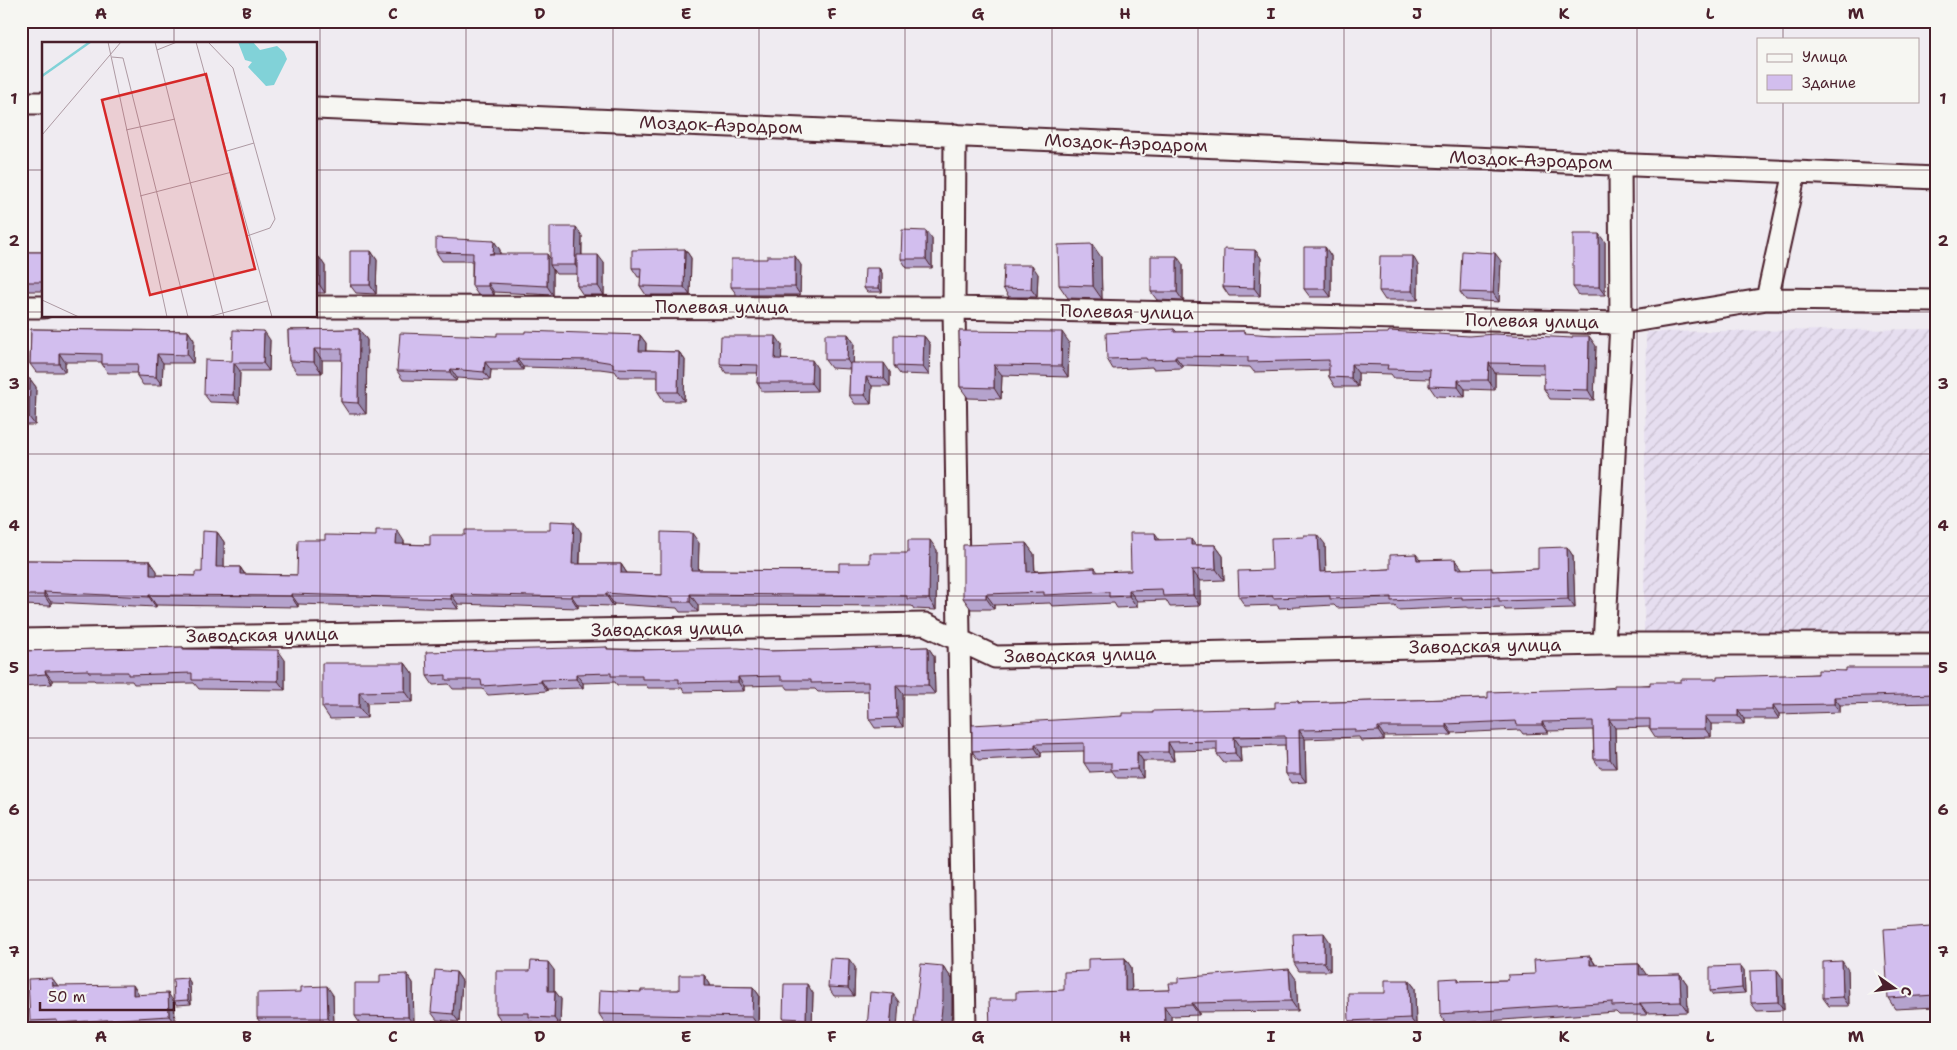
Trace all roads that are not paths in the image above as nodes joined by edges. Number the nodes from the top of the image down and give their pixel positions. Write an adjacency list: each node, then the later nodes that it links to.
1 (21, 103): 2 (street)
2 (42, 103)
3 (318, 108): 4 (street, Моздок-Аэродром)
4 (956, 135): 5 (street, Моздок-Аэродром); 13 (street)
5 (1620, 164): 6 (street, Моздок-Аэродром); 14 (street)
6 (1795, 172): 7 (street, Моздок-Аэродром); 8 (street)
7 (1936, 178)
8 (1767, 299): 9 (street, Полевая улица); 14 (street, Полевая улица)
9 (1936, 301)
10 (21, 307): 11 (street)
11 (42, 307)
12 (318, 307): 13 (street, Полевая улица)
13 (954, 308): 14 (street, Полевая улица); 16 (street)
14 (1621, 323): 17 (street)
15 (21, 640): 16 (street, Заводская улица)
16 (959, 640): 17 (street, Заводская улица); 19 (street)
17 (1604, 644): 18 (street, Заводская улица)
18 (1936, 644)
19 (966, 1029)

